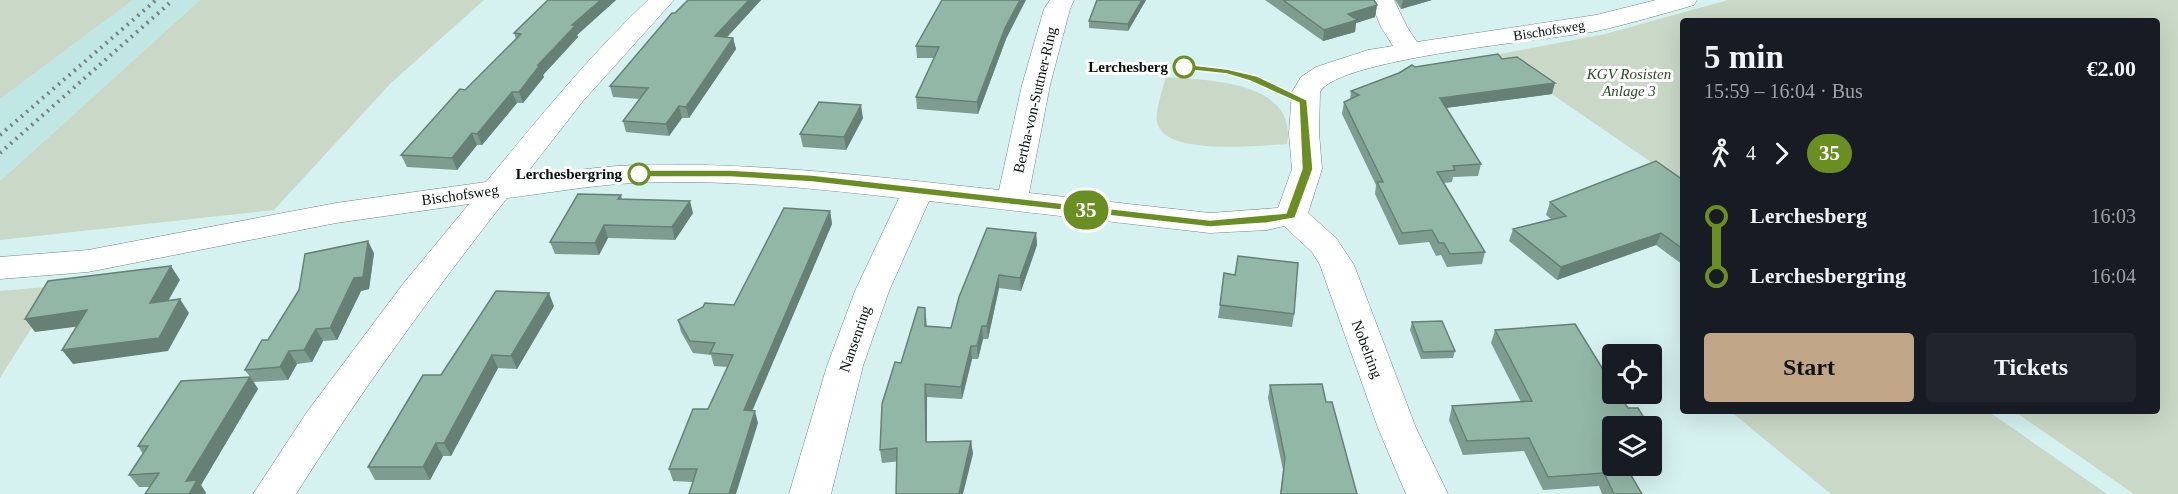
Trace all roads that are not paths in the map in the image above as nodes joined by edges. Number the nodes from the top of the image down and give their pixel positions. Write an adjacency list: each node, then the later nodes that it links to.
1 (662, 0): 6 (street)
2 (1062, 0): 8 (street, Bertha-von-Suttner-Ring)
3 (1382, 0): 5 (street)
4 (1685, 0): 5 (street, Bischofsweg)
5 (1411, 52): 9 (street, Bischofsweg)
6 (498, 190): 7 (street, Bischofsweg); 10 (street, Bischofsweg); 11 (street)
7 (918, 191): 8 (street, Bischofsweg); 12 (street, Nansenring)
8 (1012, 201): 9 (street, Bischofsweg)
9 (1291, 215): 13 (street, Nobelring)
10 (0, 268)
11 (274, 494)
12 (810, 494)
13 (1427, 494)

